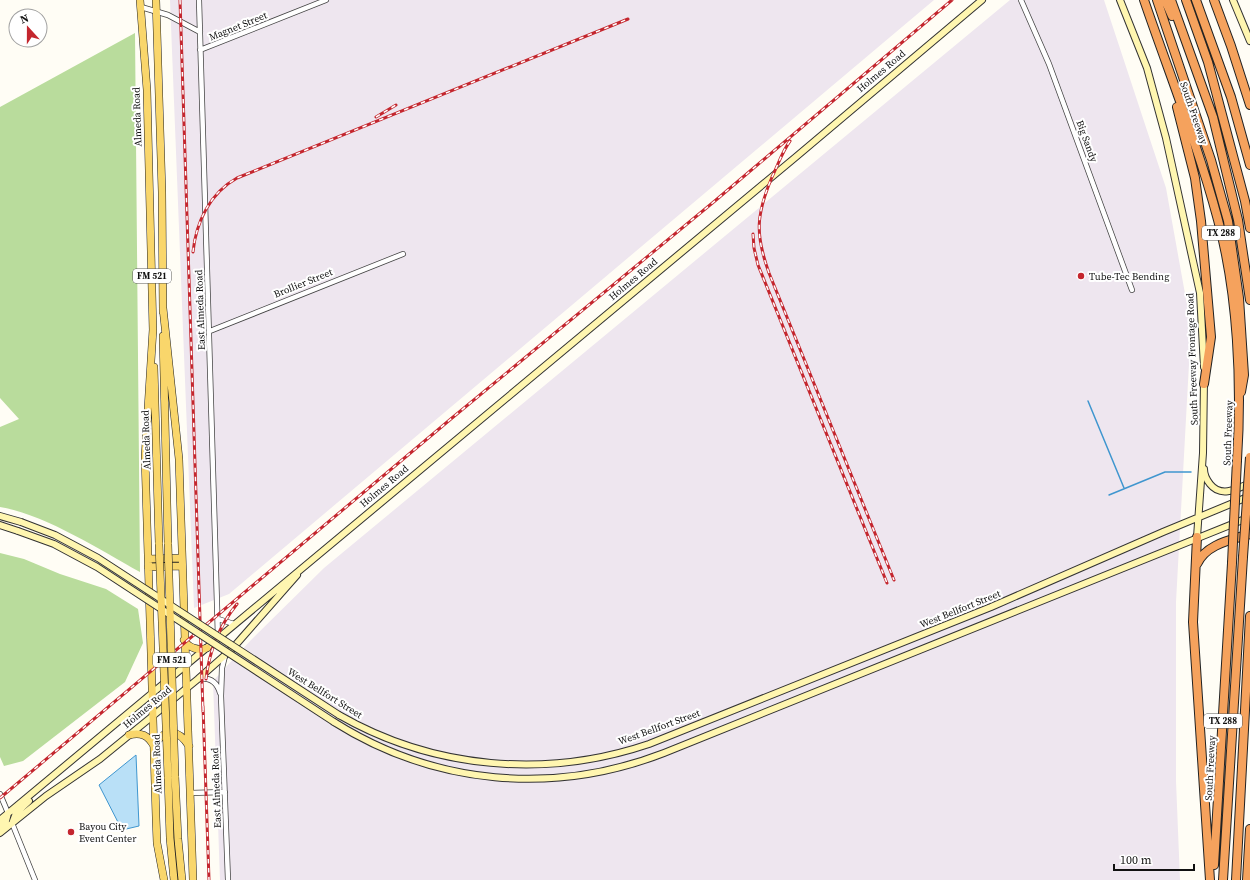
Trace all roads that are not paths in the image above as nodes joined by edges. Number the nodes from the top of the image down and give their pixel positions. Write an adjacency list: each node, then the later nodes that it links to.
1 (156, 0): 19 (main road, Almeda Road / FM 521)
2 (199, 0): 20 (street, East Almeda Road)
3 (326, 0): 23 (street, Magnet Street)
4 (982, 0): 18 (main road, Holmes Road)
5 (986, 0): 18 (main road, Holmes Road)
6 (1021, 0): 32 (street, Big Sandy)
7 (1120, 0): 37 (main road, South Freeway Frontage Road)
8 (1144, 0): 24 (highway, South Freeway / TX 288)
9 (1157, 0): 38 (highway)
10 (1165, 0): 28 (highway)
11 (1172, 0): 28 (highway)
12 (1180, 0): 26 (highway)
13 (1186, 0): 26 (highway)
14 (1196, 0): 29 (highway)
15 (1214, 0): 22 (highway)
16 (1233, 0): 21 (main road)
17 (140, 4): 19 (street, Magnet Street); 35 (main road, Almeda Road / FM 521)
18 (969, 11): 51 (main road, Holmes Road)
19 (156, 12): 20 (street, Magnet Street); 34 (main road, Almeda Road / FM 521)
20 (200, 32): 23 (street, East Almeda Road)
21 (1250, 41)
22 (1231, 46): 25 (highway); 27 (highway)
23 (200, 50): 36 (street, East Almeda Road)
24 (1168, 70): 37 (highway); 38 (highway, South Freeway / TX 288)
25 (1250, 85)
26 (1218, 104): 30 (highway)
27 (1250, 105)
28 (1213, 117): 33 (highway)
29 (1250, 165)
30 (1250, 228)
31 (403, 254): 36 (street, Brollier Street)
32 (1132, 290)
33 (1250, 300)
34 (163, 308): 49 (main road); 91 (main road, Almeda Road / FM 521, bridge)
35 (153, 329): 50 (main road); 90 (main road, Almeda Road / FM 521, bridge)
36 (210, 331): 58 (street, East Almeda Road)
37 (1204, 384): 40 (main road, South Freeway Frontage Road)
38 (1239, 404): 94 (highway, South Freeway / TX 288, bridge)
39 (1250, 457): 95 (highway, bridge)
40 (1203, 462): 41 (main road); 44 (main road, South Freeway Frontage Road)
41 (1250, 483)
42 (1250, 496): 44 (main road, West Bellfort Street)
43 (0, 516): 75 (main road, West Bellfort Street, bridge)
44 (1198, 517): 48 (main road, South Freeway Frontage Road); 54 (main road, West Bellfort Street)
45 (1250, 517): 48 (main road, West Bellfort Street)
46 (0, 525): 76 (main road, West Bellfort Street, bridge)
47 (1250, 534): 55 (highway)
48 (1198, 537): 55 (highway); 56 (main road, West Bellfort Street)
49 (182, 558): 50 (main road); 52 (main road)
50 (148, 559): 53 (main road)
51 (310, 562): 59 (main road, Holmes Road); 63 (main road, Holmes Road)
52 (182, 566): 53 (main road); 60 (main road)
53 (148, 567): 69 (main road)
54 (1078, 570): 56 (main road); 65 (main road, West Bellfort Street)
55 (1195, 570): 94 (highway)
56 (1083, 583): 67 (main road, West Bellfort Street)
57 (1250, 616): 96 (highway)
58 (218, 619): 59 (street); 61 (street, East Almeda Road)
59 (234, 624): 61 (main road, Holmes Road)
60 (184, 640): 62 (main road); 64 (main road)
61 (218, 640): 62 (main road, Holmes Road)
62 (207, 648): 64 (main road, Holmes Road)
63 (226, 654): 66 (main road, Holmes Road); 70 (street, East Almeda Road)
64 (186, 665): 68 (main road); 69 (main road, Holmes Road)
65 (828, 672): 67 (main road); 75 (main road, West Bellfort Street)
66 (198, 679): 68 (main road, Holmes Road); 70 (street, East Almeda Road)
67 (832, 685): 76 (main road, West Bellfort Street)
68 (187, 687): 71 (main road, Holmes Road); 74 (main road)
69 (152, 693): 71 (main road); 78 (main road, Holmes Road)
70 (221, 696): 77 (street, East Almeda Road)
71 (153, 716): 72 (main road, Holmes Road); 73 (main road)
72 (129, 735): 73 (main road); 83 (main road, Holmes Road)
73 (154, 746): 74 (main road); 89 (main road)
74 (189, 746): 79 (main road)
75 (545, 765): 76 (main road)
76 (546, 778)
77 (225, 792): 79 (street); 93 (street, East Almeda Road)
78 (33, 793): 81 (main road, Holmes Road); 83 (main road)
79 (190, 793): 92 (main road)
80 (0, 794): 81 (street)
81 (8, 813): 82 (main road, Holmes Road); 84 (main road)
82 (0, 820)
83 (12, 823): 86 (main road, Holmes Road); 88 (street)
84 (0, 827)
85 (1250, 829): 87 (highway)
86 (0, 833)
87 (1249, 856): 97 (highway)
88 (35, 880)
89 (164, 880)
90 (174, 880)
91 (182, 880)
92 (193, 880)
93 (228, 880)
94 (1212, 880)
95 (1222, 880)
96 (1236, 880)
97 (1247, 880)

